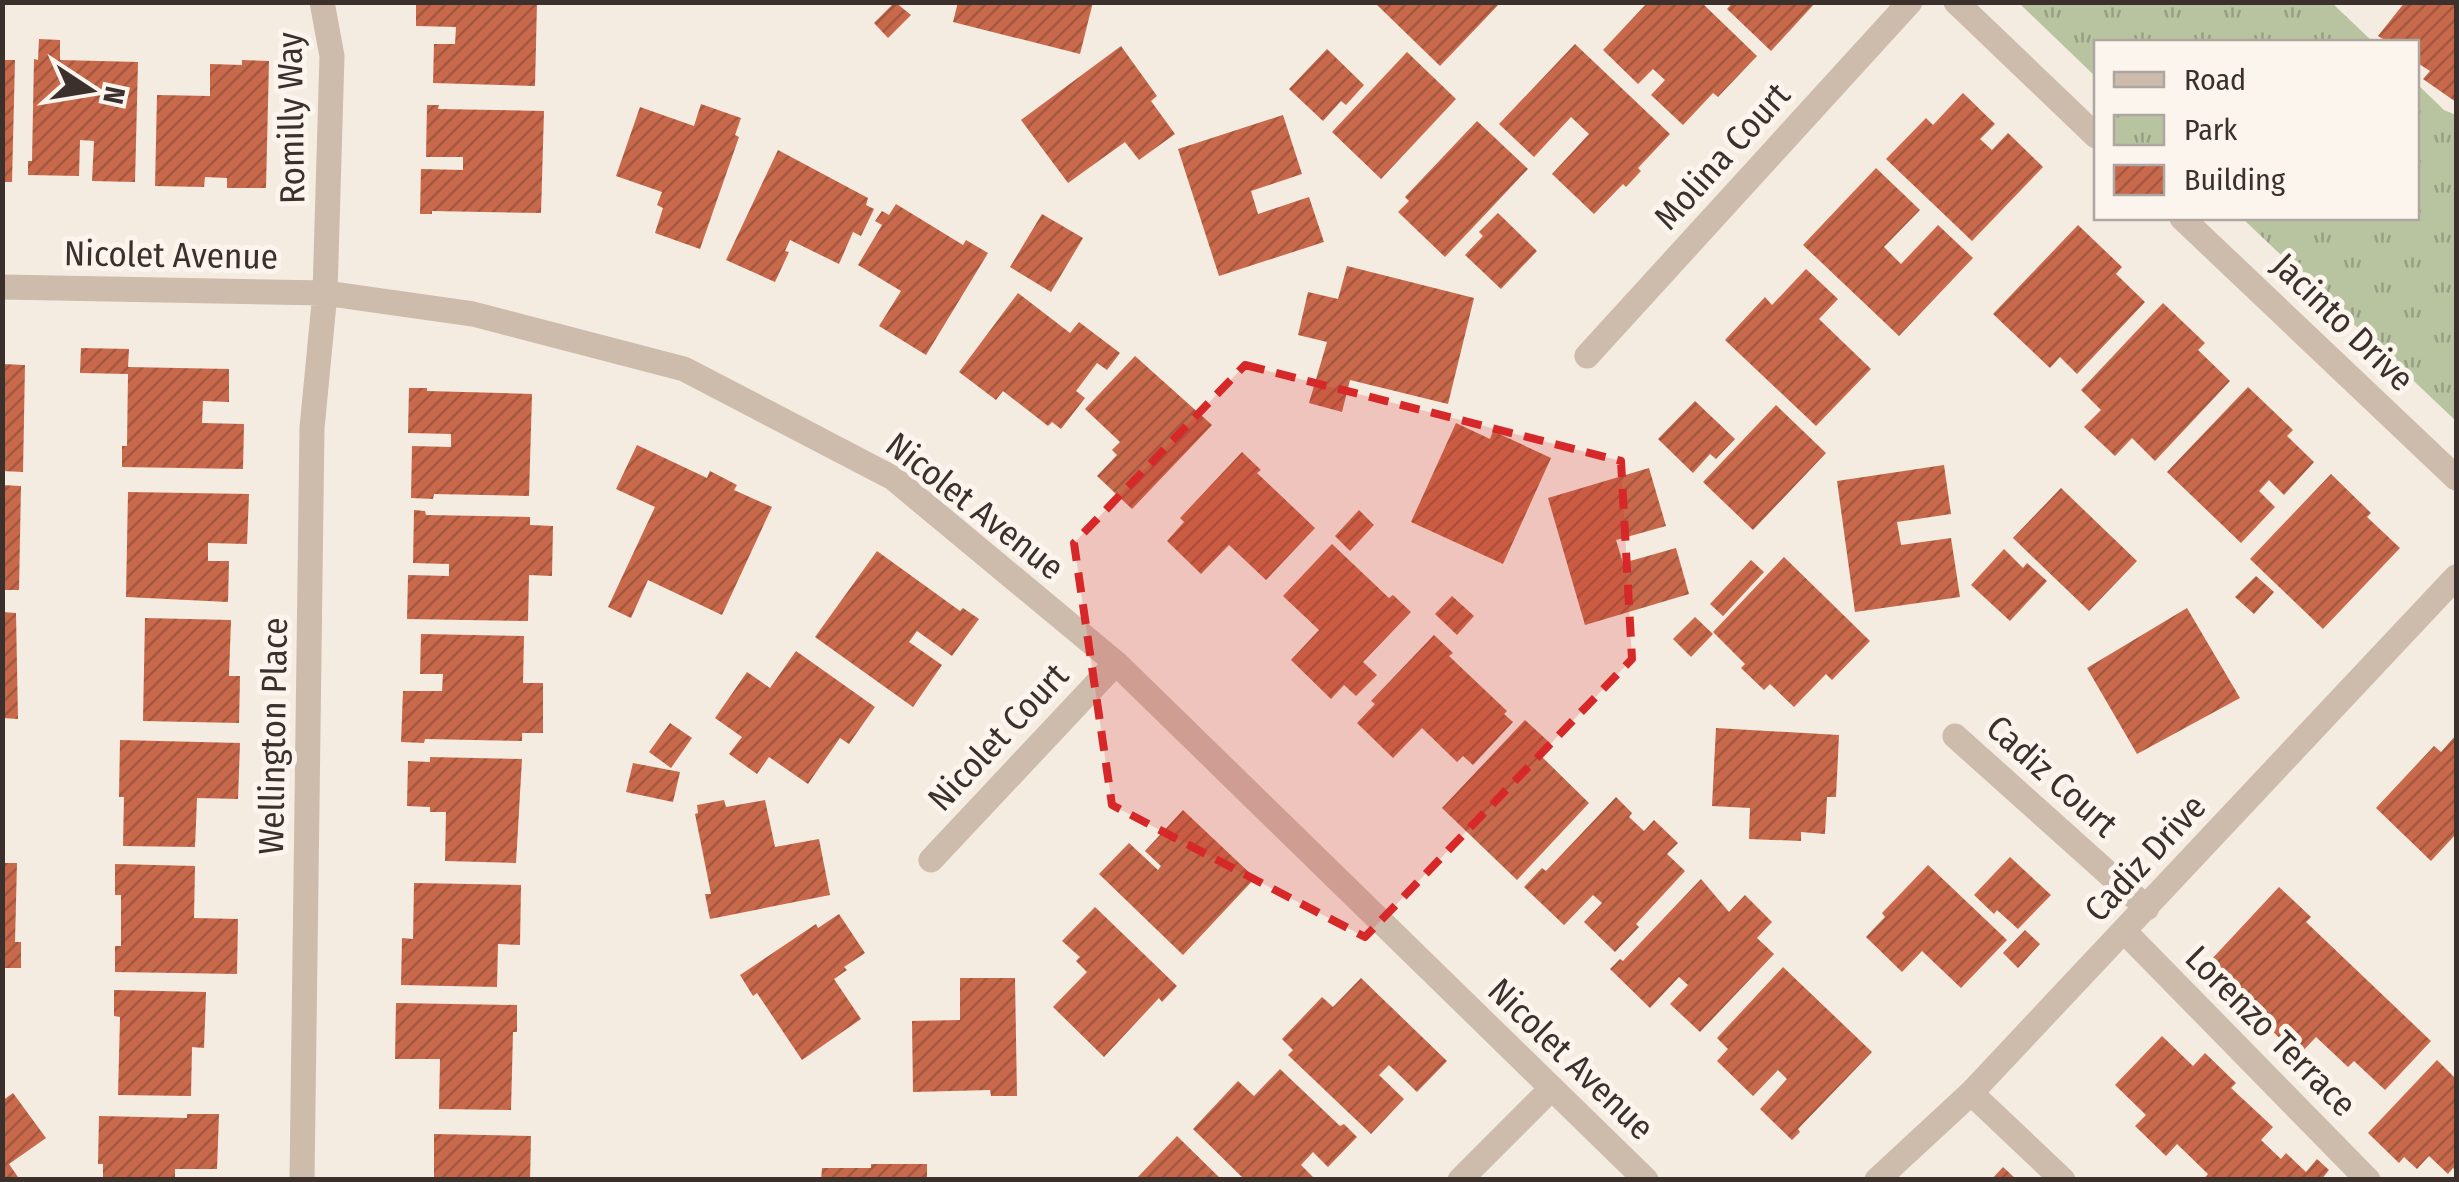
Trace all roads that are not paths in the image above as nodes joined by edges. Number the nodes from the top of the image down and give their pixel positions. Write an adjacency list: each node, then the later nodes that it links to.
1 (322, 2): 7 (street, Romilly Way)
2 (1910, 2): 8 (street, Molina Court)
3 (1956, 2): 4 (street)
4 (2094, 134)
5 (2184, 220): 9 (street, Jacinto Drive)
6 (2, 287): 7 (street, Nicolet Avenue)
7 (325, 293): 11 (street, Nicolet Avenue); 18 (street, Wellington Place)
8 (1587, 356)
9 (2456, 478)
10 (2456, 577): 14 (street, Cadiz Drive)
11 (1116, 663): 13 (street, Nicolet Court); 16 (street, Nicolet Avenue)
12 (1955, 736): 14 (street, Cadiz Court)
13 (931, 860)
14 (2147, 908): 15 (street, Cadiz Drive)
15 (2124, 932): 17 (street, Cadiz Drive); 23 (street, Lorenzo Terrace)
16 (1550, 1090): 19 (street); 20 (street, Nicolet Avenue)
17 (1972, 1093): 21 (street, Cadiz Drive); 22 (street)
18 (302, 1180)
19 (1460, 1180)
20 (1646, 1180)
21 (1877, 1180)
22 (2063, 1180)
23 (2368, 1180)

